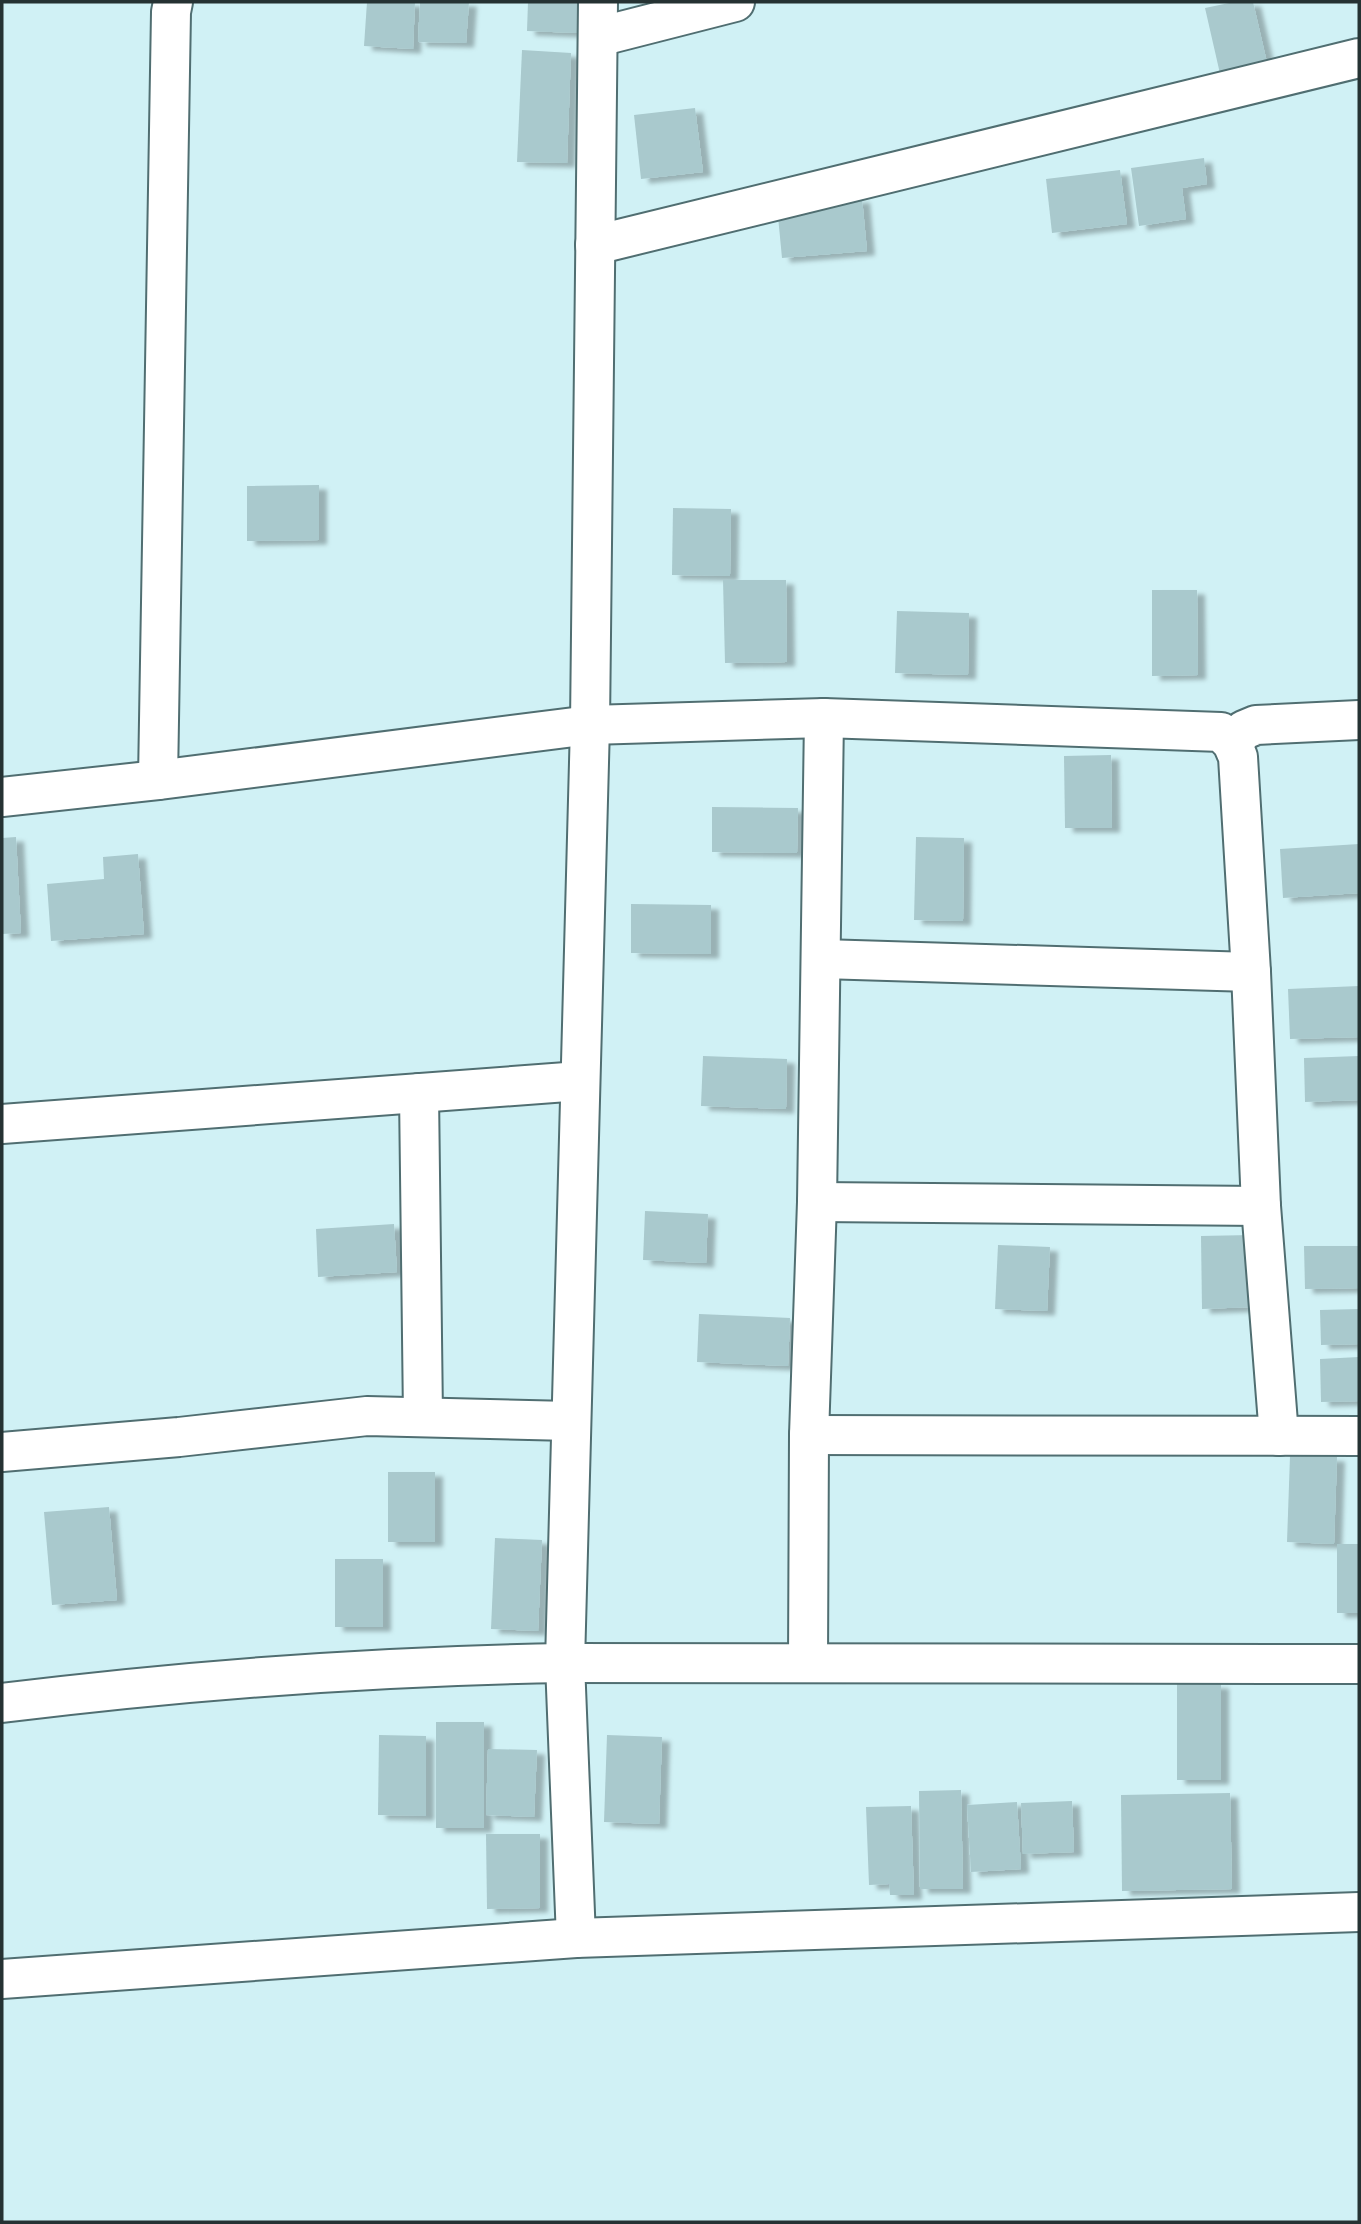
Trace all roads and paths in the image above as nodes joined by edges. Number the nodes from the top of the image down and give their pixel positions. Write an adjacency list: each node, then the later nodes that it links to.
1 (173, 2): 10 (street)
2 (735, 2): 3 (street)
3 (598, 19): 5 (street)
4 (1359, 58): 5 (street)
5 (595, 245): 8 (street)
6 (824, 718): 8 (street); 9 (street); 12 (street)
7 (1359, 720): 9 (street)
8 (590, 724): 10 (street); 14 (street)
9 (1232, 743): 13 (street)
10 (158, 780): 11 (street)
11 (2, 797)
12 (822, 959): 13 (street); 17 (street)
13 (1251, 972): 18 (street)
14 (580, 1081): 15 (street); 20 (street)
15 (419, 1093): 16 (street); 19 (street)
16 (2, 1124)
17 (817, 1202): 18 (street); 21 (street)
18 (1261, 1206): 22 (street)
19 (422, 1417): 20 (street); 24 (street)
20 (570, 1420): 25 (street)
21 (809, 1435): 22 (street); 26 (street)
22 (1279, 1436): 23 (street)
23 (1359, 1436)
24 (2, 1452)
25 (565, 1663): 26 (street); 28 (street); 30 (street)
26 (808, 1663): 27 (street)
27 (1359, 1664)
28 (2, 1703)
29 (1359, 1912): 30 (street)
30 (576, 1938): 31 (street)
31 (2, 1979)

